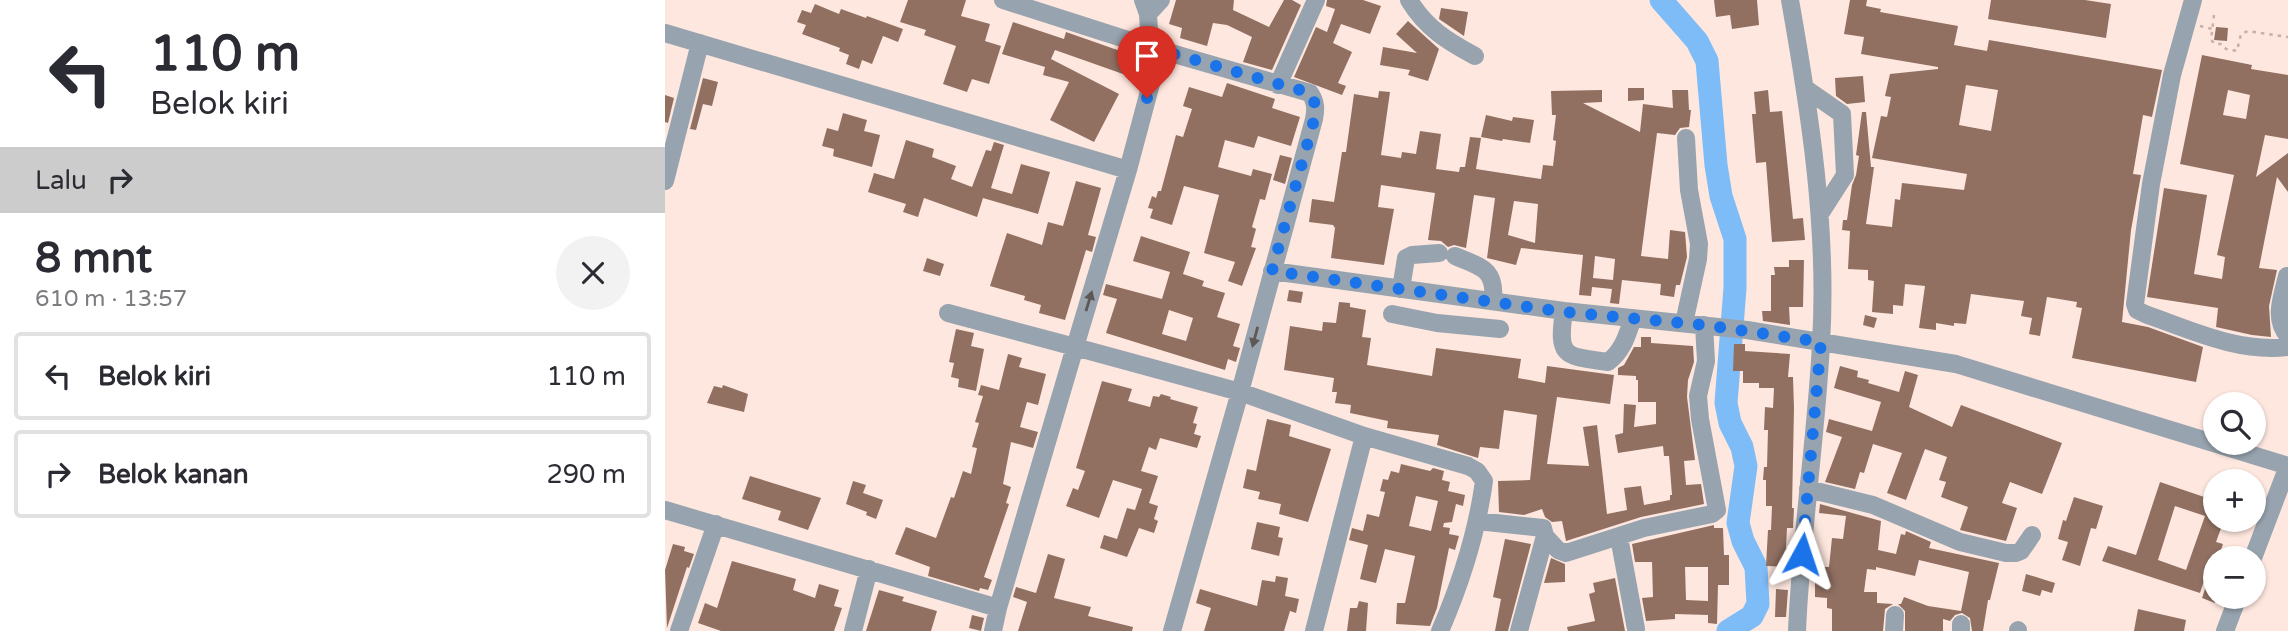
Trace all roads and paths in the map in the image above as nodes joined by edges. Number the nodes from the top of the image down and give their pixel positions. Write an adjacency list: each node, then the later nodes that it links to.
1 (1003, 0): 12 (street)
2 (1161, 0): 7 (street)
3 (1316, 0): 14 (street)
4 (1409, 0): 13 (street)
5 (1790, 0): 15 (street)
6 (2193, 0): 36 (street)
7 (1146, 7): 12 (street)
8 (2214, 15): 10 (path)
9 (665, 33): 11 (street)
10 (2288, 37)
11 (700, 43): 17 (street); 18 (street)
12 (1155, 49): 14 (street); 17 (street)
13 (1475, 55)
14 (1278, 85): 20 (street)
15 (1806, 89): 19 (street); 19 (street)
16 (1686, 138): 30 (street)
17 (1128, 170): 35 (street, one-way to 17)
18 (665, 181)
19 (1820, 214): 34 (street)
20 (1272, 271): 22 (street); 37 (street, one-way to 37)
21 (2287, 276): 33 (street)
22 (1401, 289): 23 (street); 24 (street)
23 (1442, 295): 24 (street); 29 (street)
24 (1493, 300): 25 (street)
25 (1564, 312): 28 (street); 28 (street)
26 (948, 313): 35 (street)
27 (1392, 314): 29 (street)
28 (1633, 318): 30 (street)
29 (1437, 323): 32 (street)
30 (1684, 323): 31 (street)
31 (1709, 325): 34 (street); 46 (street)
32 (1500, 329)
33 (2288, 336)
34 (1821, 342): 39 (street); 40 (street)
35 (1075, 347): 37 (street); 49 (street)
36 (2288, 347)
37 (1240, 392): 38 (street); 55 (street)
38 (1364, 436): 42 (street); 56 (street)
39 (2288, 466): 47 (street)
40 (1808, 489): 44 (street); 59 (street)
41 (665, 510): 43 (street)
42 (1477, 521): 45 (street); 57 (street)
43 (716, 524): 48 (street); 52 (street)
44 (2032, 535)
45 (1545, 536): 46 (street); 58 (street)
46 (1619, 537): 51 (street)
47 (2258, 546)
48 (869, 569): 49 (street); 53 (street)
49 (998, 608): 54 (street)
50 (2233, 609): 60 (street)
51 (1636, 629)
52 (679, 631)
53 (853, 631)
54 (993, 631)
55 (1172, 631)
56 (1314, 631)
57 (1440, 631)
58 (1519, 631)
59 (1797, 631)
60 (2225, 631)

